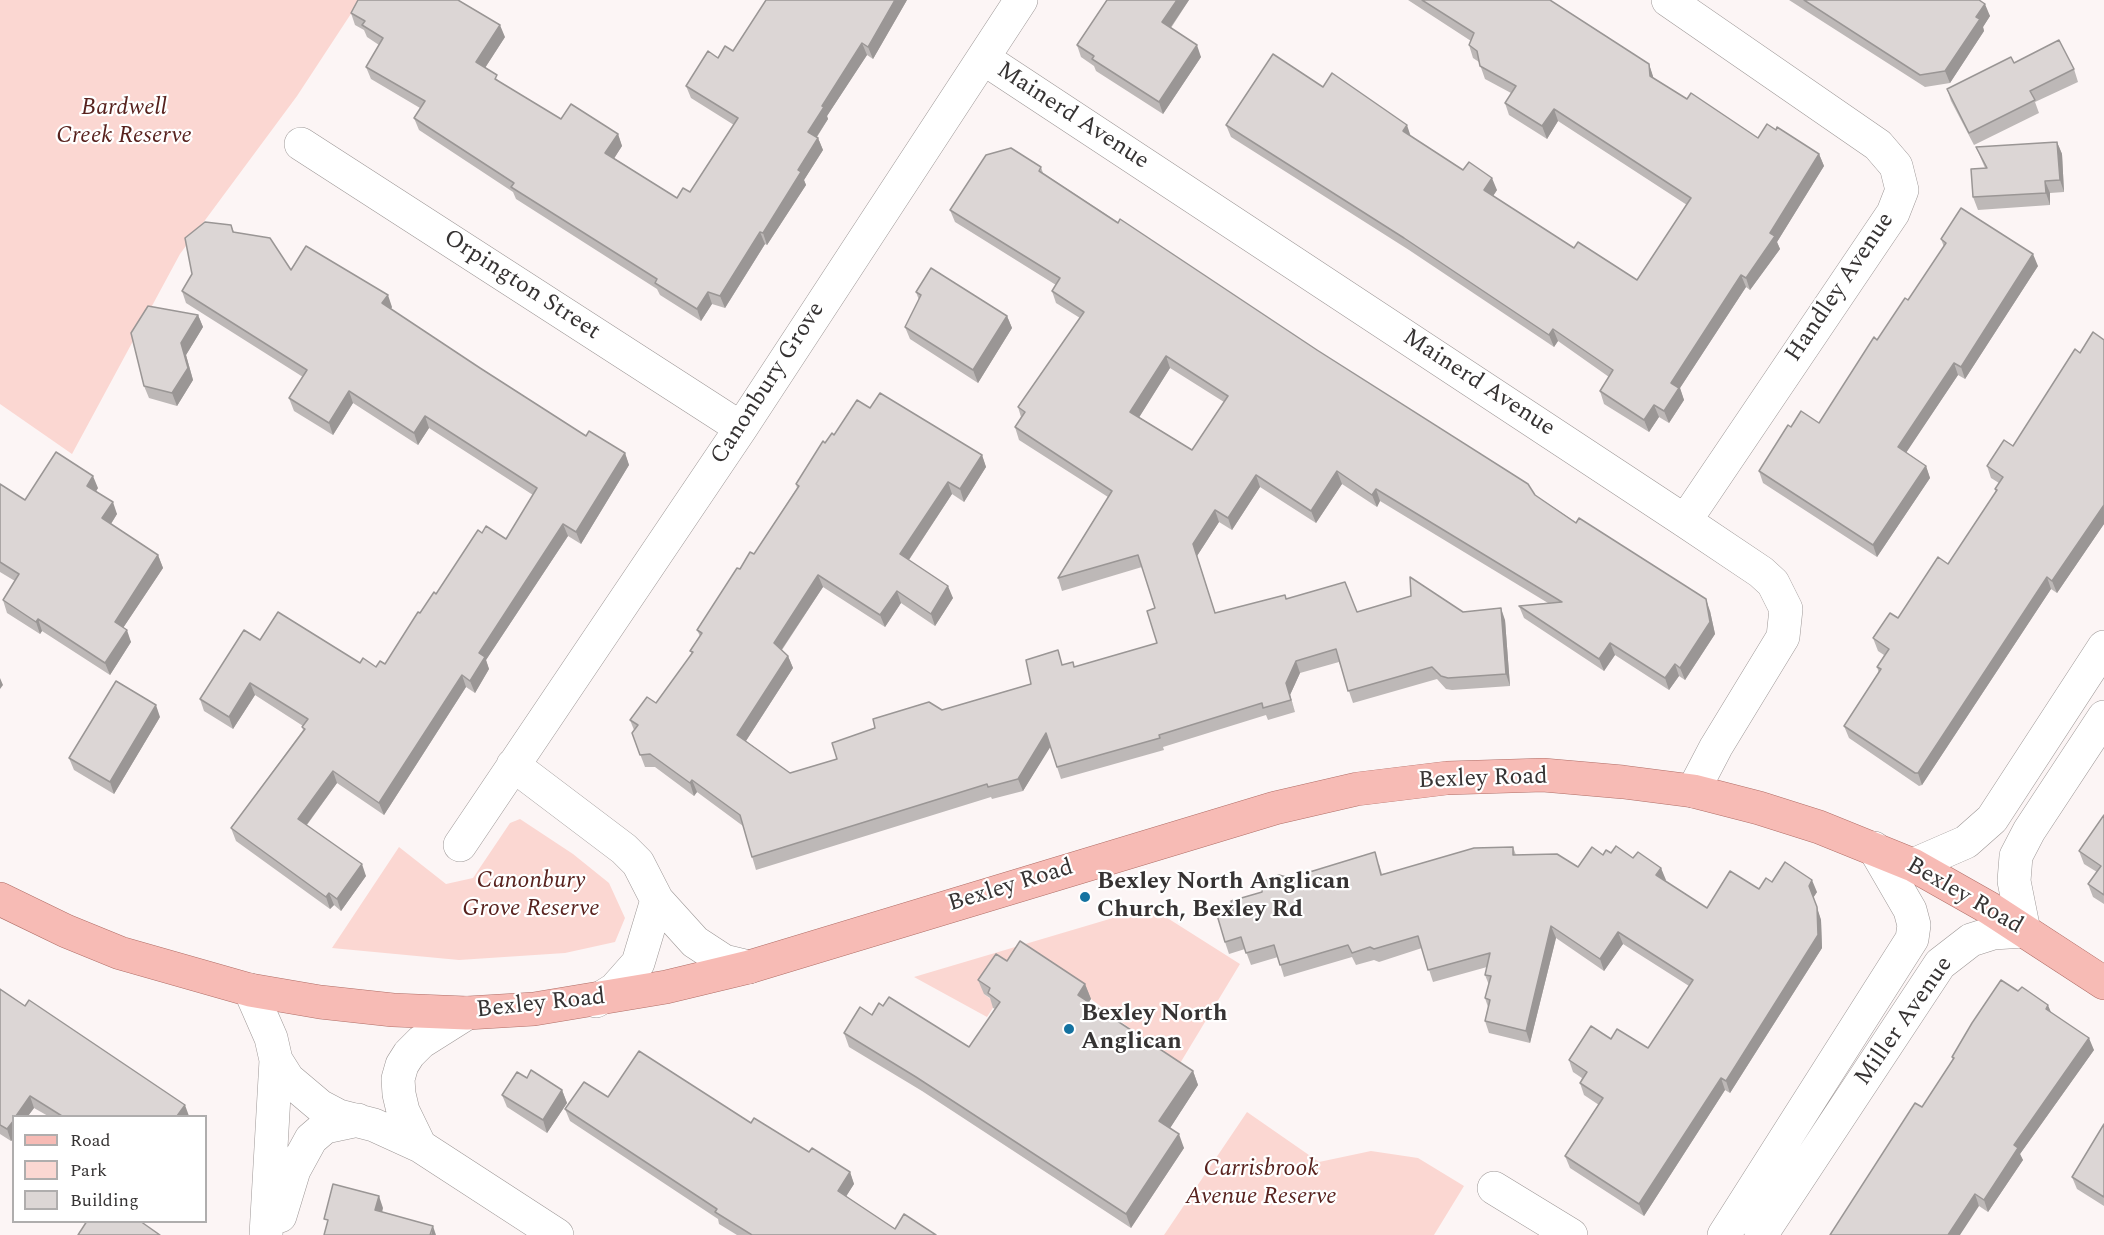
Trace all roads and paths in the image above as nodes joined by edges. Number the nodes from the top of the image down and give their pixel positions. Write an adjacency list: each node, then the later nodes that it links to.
1 (1021, 0): 3 (street, Canonbury Grove)
2 (1668, 0): 6 (street, Handley Avenue)
3 (983, 58): 5 (street, Canonbury Grove); 6 (street, Mainerd Avenue)
4 (301, 144): 5 (street, Orpington Street)
5 (741, 428): 9 (street, Canonbury Grove)
6 (1685, 521): 10 (street, Mainerd Avenue)
7 (2104, 647): 13 (street)
8 (2104, 717): 16 (street)
9 (513, 765): 11 (street, Canonbury Grove); 15 (street)
10 (1693, 791): 12 (main road, Bexley Road); 17 (main road, Bexley Road)
11 (460, 845)
12 (1874, 848): 13 (main road, Bexley Road); 30 (street, Miller Avenue)
13 (1913, 865): 16 (main road, Bexley Road)
14 (0, 899): 19 (main road, Bexley Road)
15 (657, 900): 17 (street); 20 (street)
16 (2024, 931): 18 (main road, Bexley Road); 31 (street, Miller Avenue)
17 (749, 967): 20 (main road, Bexley Road)
18 (2104, 983)
19 (250, 990): 21 (main road, Bexley Road); 22 (street)
20 (596, 1001): 21 (main road, Bexley Road)
21 (467, 1013): 24 (street)
22 (276, 1060): 23 (street); 26 (street)
23 (358, 1120): 24 (street); 27 (street)
24 (420, 1146): 28 (street)
25 (1494, 1188): 29 (street)
26 (266, 1235)
27 (274, 1235)
28 (557, 1235)
29 (1571, 1235)
30 (1724, 1235)
31 (1761, 1235)

